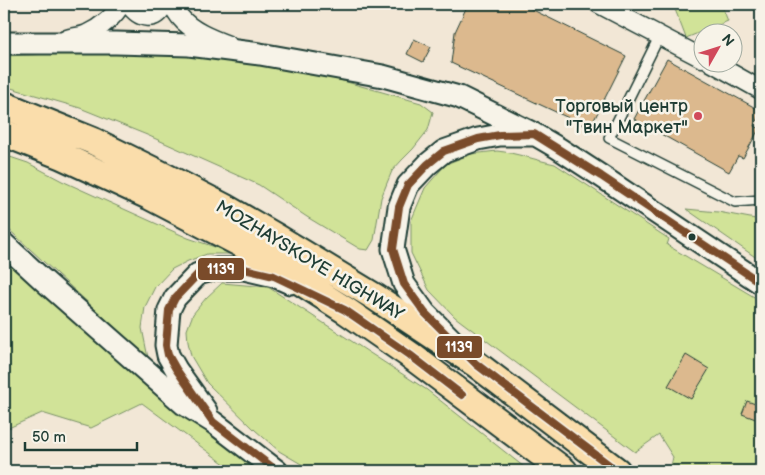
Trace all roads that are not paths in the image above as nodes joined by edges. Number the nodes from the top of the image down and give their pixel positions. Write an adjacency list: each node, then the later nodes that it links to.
1 (121, 4): 8 (street)
2 (129, 4): 3 (street)
3 (164, 4)
4 (171, 4): 9 (street)
5 (599, 4): 6 (street)
6 (660, 35): 10 (street); 16 (lane)
7 (4, 43): 8 (street)
8 (50, 43): 9 (street)
9 (247, 53): 15 (street)
10 (692, 53)
11 (729, 72): 12 (street)
12 (761, 90)
13 (4, 105): 20 (main road, MOZHAYSKOYE HIGHWAY)
14 (4, 133): 19 (main road, MOZHAYSKOYE HIGHWAY)
15 (534, 134): 18 (street); 20 (street)
16 (761, 200)
17 (4, 244): 21 (street)
18 (761, 283)
19 (345, 310): 21 (street); 23 (main road, MOZHAYSKOYE HIGHWAY)
20 (476, 364): 24 (main road, MOZHAYSKOYE HIGHWAY)
21 (213, 422): 22 (street)
22 (277, 471)
23 (564, 471)
24 (617, 471)

